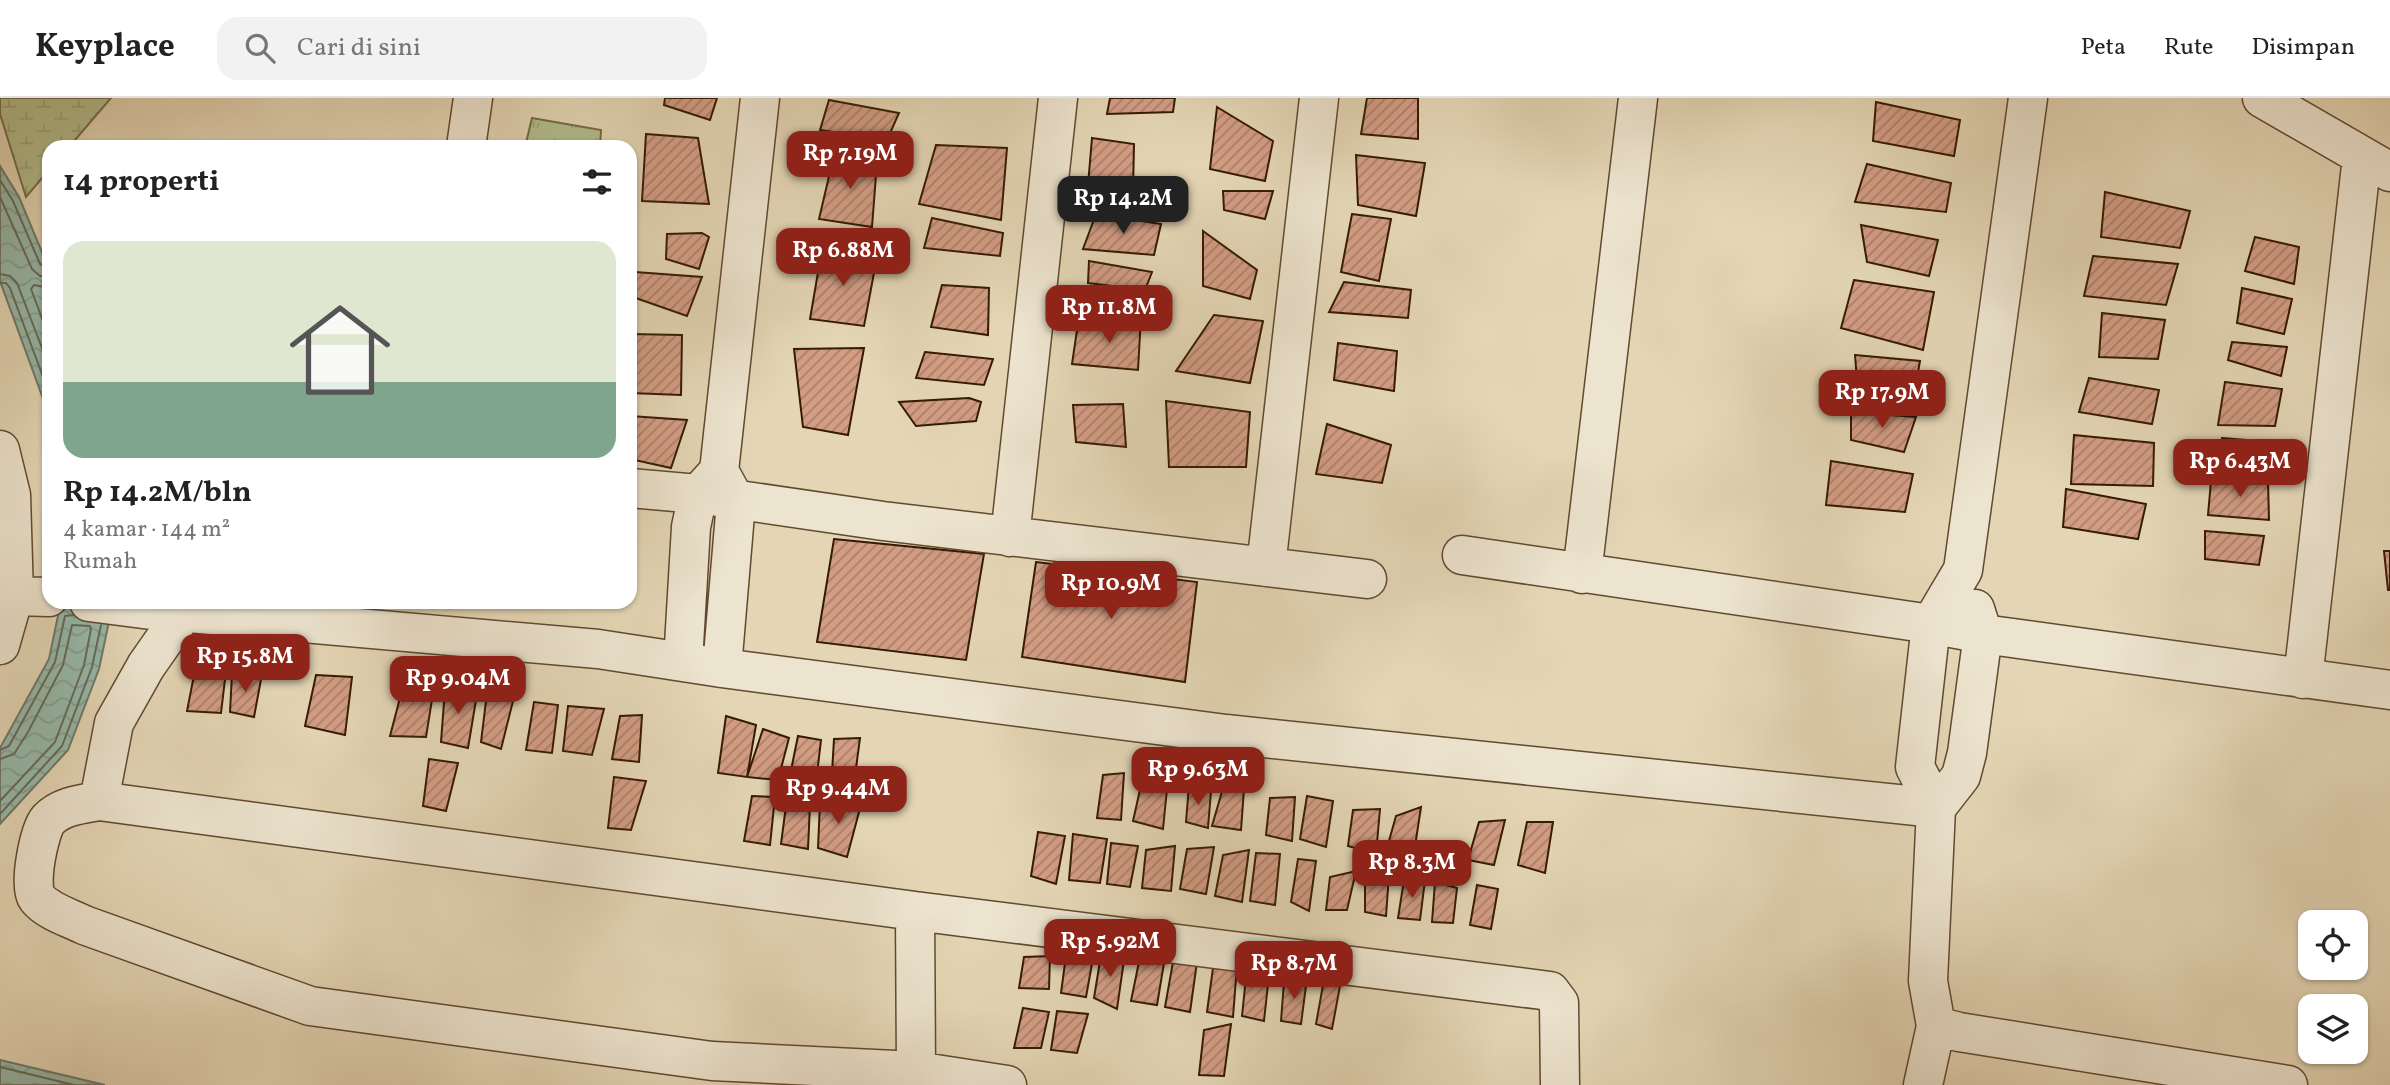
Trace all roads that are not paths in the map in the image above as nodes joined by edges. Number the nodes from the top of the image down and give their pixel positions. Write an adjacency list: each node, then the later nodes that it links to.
1 (473, 98): 8 (street)
2 (760, 98): 12 (street)
3 (1058, 98): 13 (street)
4 (1320, 98): 15 (street)
5 (1637, 98): 17 (street)
6 (2028, 98): 16 (street)
7 (2262, 98): 9 (street)
8 (467, 140)
9 (2376, 164): 27 (street)
10 (0, 450): 19 (street)
11 (637, 488): 12 (street)
12 (718, 489): 13 (street); 25 (street); 26 (street)
13 (1010, 537): 15 (street)
14 (1462, 555): 17 (street)
15 (1266, 567): 18 (street)
16 (1963, 570): 22 (street); 23 (street)
17 (1582, 574): 22 (street)
18 (1367, 579)
19 (35, 597): 24 (street)
20 (147, 609): 21 (street)
21 (183, 613): 25 (street); 29 (street)
22 (1931, 624): 23 (street); 30 (street)
23 (1983, 634): 27 (street); 30 (street)
24 (0, 645)
25 (683, 662): 26 (street)
26 (722, 668): 30 (street)
27 (2303, 679): 28 (street)
28 (2390, 690)
29 (99, 801): 31 (street); 33 (street)
30 (1936, 808): 32 (street)
31 (915, 911): 33 (street); 35 (street)
32 (1936, 1026): 36 (street); 37 (street)
33 (916, 1072): 34 (street)
34 (1007, 1085)
35 (1560, 1085)
36 (1923, 1085)
37 (2288, 1085)

